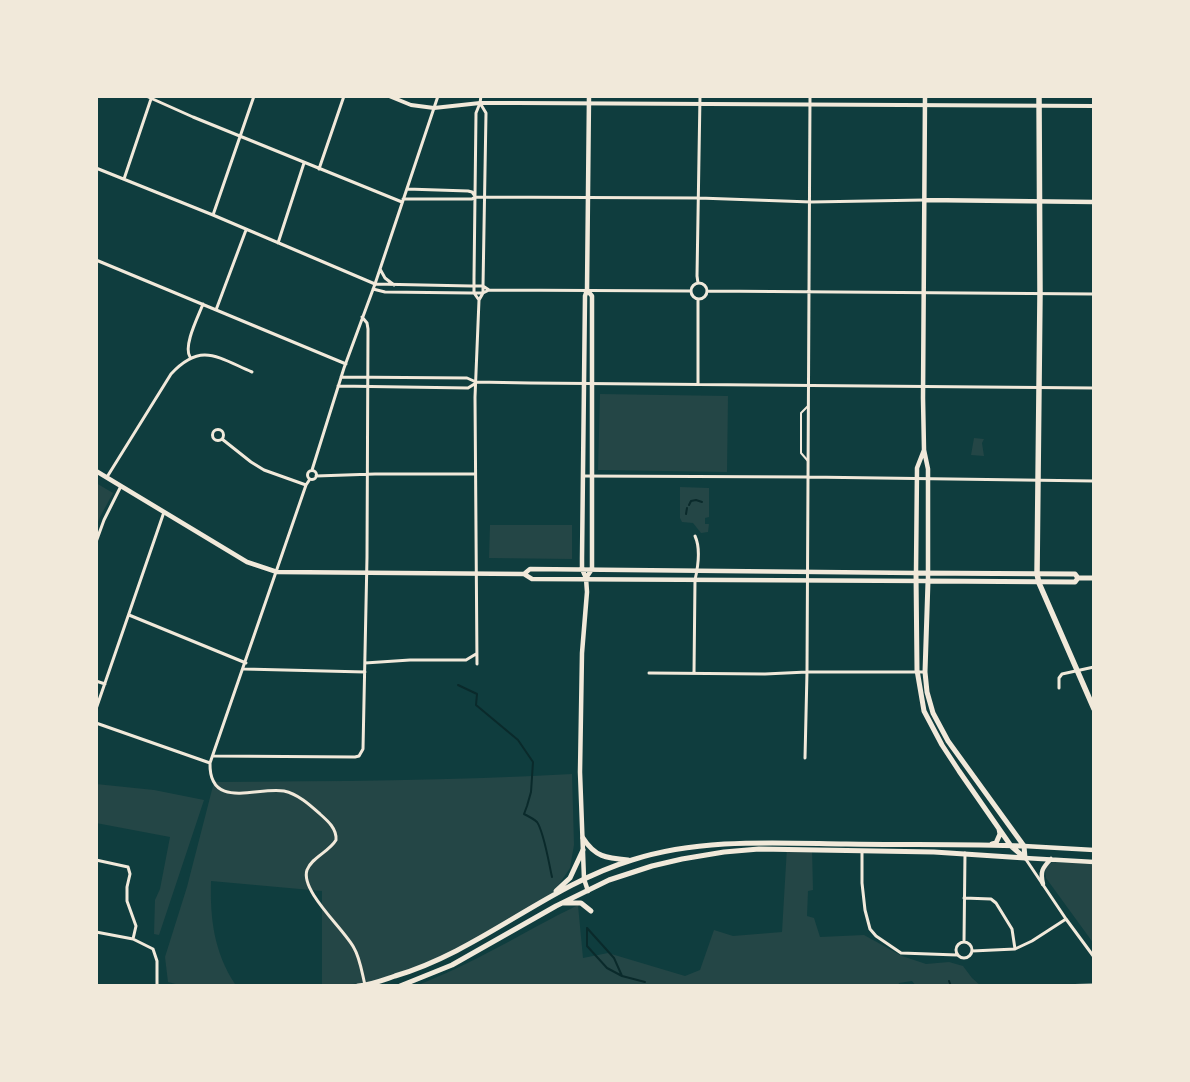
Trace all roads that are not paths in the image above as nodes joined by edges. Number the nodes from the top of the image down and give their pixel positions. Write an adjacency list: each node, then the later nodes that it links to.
1 (146, 96): 12 (street)
2 (254, 96): 21 (street)
3 (344, 96): 24 (street)
4 (389, 96): 20 (street)
5 (438, 96): 20 (street)
6 (480, 96): 13 (street)
7 (589, 96): 14 (main road)
8 (700, 96): 15 (street)
9 (810, 96): 16 (street)
10 (925, 96): 17 (main road)
11 (1039, 96): 18 (highway)
12 (152, 98): 21 (street); 25 (street)
13 (480, 103): 14 (street); 20 (street); 27 (street); 28 (street)
14 (589, 104): 15 (street); 29 (main road)
15 (700, 105): 16 (street); 30 (street)
16 (810, 105): 17 (street); 34 (street)
17 (924, 105): 18 (street); 32 (main road)
18 (1039, 106): 19 (street); 33 (highway)
19 (1094, 106)
20 (434, 108): 26 (street)
21 (240, 137): 22 (street); 36 (street)
22 (304, 163): 24 (street); 38 (street)
23 (96, 168): 25 (street)
24 (319, 169): 31 (street)
25 (124, 179): 36 (street)
26 (406, 189): 27 (street); 31 (street)
27 (475, 197): 28 (street); 31 (street); 44 (street)
28 (485, 197): 29 (street); 45 (street)
29 (588, 197): 30 (street); 48 (main road)
30 (699, 198): 34 (street); 41 (street)
31 (403, 200): 40 (street)
32 (925, 200): 33 (main road); 34 (street); 52 (main road)
33 (1039, 201): 35 (main road); 55 (highway)
34 (811, 202): 51 (street)
35 (1094, 202)
36 (212, 215): 37 (street)
37 (246, 230): 38 (street); 60 (street)
38 (278, 243): 42 (street)
39 (96, 260): 59 (street)
40 (380, 269): 42 (street); 43 (street)
41 (698, 283): 49 (street); 50 (street)
42 (375, 284): 43 (street); 46 (street)
43 (394, 285): 44 (street)
44 (475, 286): 45 (street); 53 (street)
45 (483, 286): 47 (street); 54 (street)
46 (373, 289): 53 (street); 61 (street)
47 (489, 290): 48 (street); 54 (street)
48 (587, 290): 49 (street); 68 (main road); 69 (main road)
49 (691, 291): 57 (street)
50 (707, 291): 51 (street); 57 (street)
51 (810, 292): 52 (street); 72 (street)
52 (924, 292): 55 (street); 74 (main road)
53 (474, 293): 54 (street); 58 (street)
54 (483, 293): 58 (street)
55 (1040, 294): 56 (street); 75 (highway)
56 (1094, 294)
57 (698, 299): 70 (street)
58 (479, 300): 67 (street)
59 (202, 304): 60 (street); 62 (street)
60 (216, 310): 63 (street)
61 (362, 317): 63 (street); 66 (street)
62 (190, 357): 64 (street); 88 (street)
63 (346, 364): 65 (street)
64 (252, 372)
65 (341, 377): 66 (street); 71 (street)
66 (368, 377): 67 (street); 73 (street)
67 (476, 382): 68 (street); 73 (street); 84 (street)
68 (583, 384): 69 (street); 86 (main road)
69 (593, 384): 70 (street); 87 (main road)
70 (698, 384): 72 (street)
71 (338, 386): 73 (street); 81 (street)
72 (809, 386): 74 (street); 77 (street)
73 (368, 387): 83 (street)
74 (924, 387): 75 (street); 79 (main road)
75 (1038, 388): 76 (street); 93 (highway)
76 (1094, 388)
77 (809, 404): 80 (street); 80 (lane)
78 (222, 439): 95 (street)
79 (924, 450): 90 (main road); 91 (main road)
80 (808, 461): 89 (street)
81 (312, 470): 85 (street); 92 (street)
82 (96, 471): 88 (main road)
83 (368, 474): 84 (street); 85 (street); 107 (street)
84 (475, 474): 108 (street)
85 (316, 476): 92 (street)
86 (582, 476): 87 (street); 100 (main road)
87 (593, 476): 89 (street); 101 (main road)
88 (107, 477): 96 (main road)
89 (808, 477): 90 (street); 103 (street)
90 (917, 478): 91 (street); 105 (main road)
91 (928, 478): 93 (street); 106 (main road)
92 (310, 479): 95 (street)
93 (1036, 481): 94 (street); 110 (highway)
94 (1094, 481)
95 (306, 485): 104 (street)
96 (121, 486): 97 (main road); 99 (street)
97 (164, 512): 104 (main road); 119 (street)
98 (695, 536): 102 (street)
99 (96, 542)
100 (582, 569): 101 (main road); 109 (main road); 111 (main road)
101 (592, 569): 102 (main road); 111 (main road)
102 (697, 570): 103 (main road); 114 (street)
103 (808, 571): 105 (main road); 115 (street)
104 (277, 572): 107 (main road); 121 (street)
105 (916, 573): 106 (main road); 116 (main road)
106 (928, 573): 110 (main road); 117 (main road)
107 (367, 574): 108 (main road); 122 (street)
108 (476, 574): 109 (main road); 120 (street)
109 (524, 574): 111 (main road)
110 (1037, 574): 112 (main road); 118 (highway)
111 (586, 578): 114 (main road); 142 (main road)
112 (1078, 578): 113 (main road); 118 (main road)
113 (1094, 578)
114 (694, 580): 115 (main road); 131 (street)
115 (807, 581): 116 (main road); 128 (street)
116 (916, 581): 117 (main road); 126 (main road)
117 (928, 581): 118 (main road); 129 (main road)
118 (1039, 583): 136 (highway)
119 (129, 615): 121 (street); 133 (street)
120 (476, 654): 122 (street); 123 (street)
121 (246, 663): 125 (street)
122 (365, 663): 127 (street)
123 (477, 664)
124 (1094, 667): 134 (street)
125 (244, 669): 127 (street); 138 (street)
126 (917, 671): 128 (street); 129 (street); 141 (main road)
127 (365, 672): 138 (street)
128 (807, 672): 131 (street); 139 (street)
129 (924, 672): 145 (main road)
130 (648, 673): 131 (street)
131 (694, 673)
132 (96, 680): 133 (street)
133 (105, 684): 135 (street)
134 (1058, 688)
135 (96, 709)
136 (1094, 709)
137 (96, 723): 140 (street)
138 (214, 756): 140 (street)
139 (805, 758)
140 (210, 763): 171 (street)
141 (999, 828): 143 (main road); 144 (main road)
142 (583, 838): 146 (main road); 153 (main road)
143 (987, 846): 144 (main road); 153 (main road)
144 (1011, 846): 145 (main road); 150 (main road)
145 (1024, 846): 148 (main road); 150 (main road)
146 (583, 850): 155 (main road); 158 (main road)
147 (862, 850): 149 (main road); 157 (main road); 168 (street)
148 (1094, 850)
149 (965, 853): 150 (main road); 159 (street)
150 (1025, 858): 151 (main road); 156 (street)
151 (1051, 859): 154 (main road); 156 (main road)
152 (96, 860): 164 (street)
153 (631, 860): 155 (main road)
154 (1094, 862)
155 (584, 878): 157 (main road); 158 (main road)
156 (1043, 884): 162 (street)
157 (588, 891): 160 (main road)
158 (552, 895): 171 (main road)
159 (964, 898): 165 (street); 166 (street)
160 (560, 903): 161 (main road); 174 (main road)
161 (591, 911)
162 (1066, 919): 166 (street); 169 (street)
163 (96, 932): 164 (street)
164 (132, 939): 172 (street)
165 (964, 942): 167 (street); 168 (street)
166 (1015, 949): 167 (street)
167 (972, 951): 168 (street)
168 (957, 955)
169 (1094, 957)
170 (1094, 984): 175 (street)
171 (365, 985): 173 (main road)
172 (157, 986)
173 (358, 986)
174 (400, 986)
175 (1056, 986)

